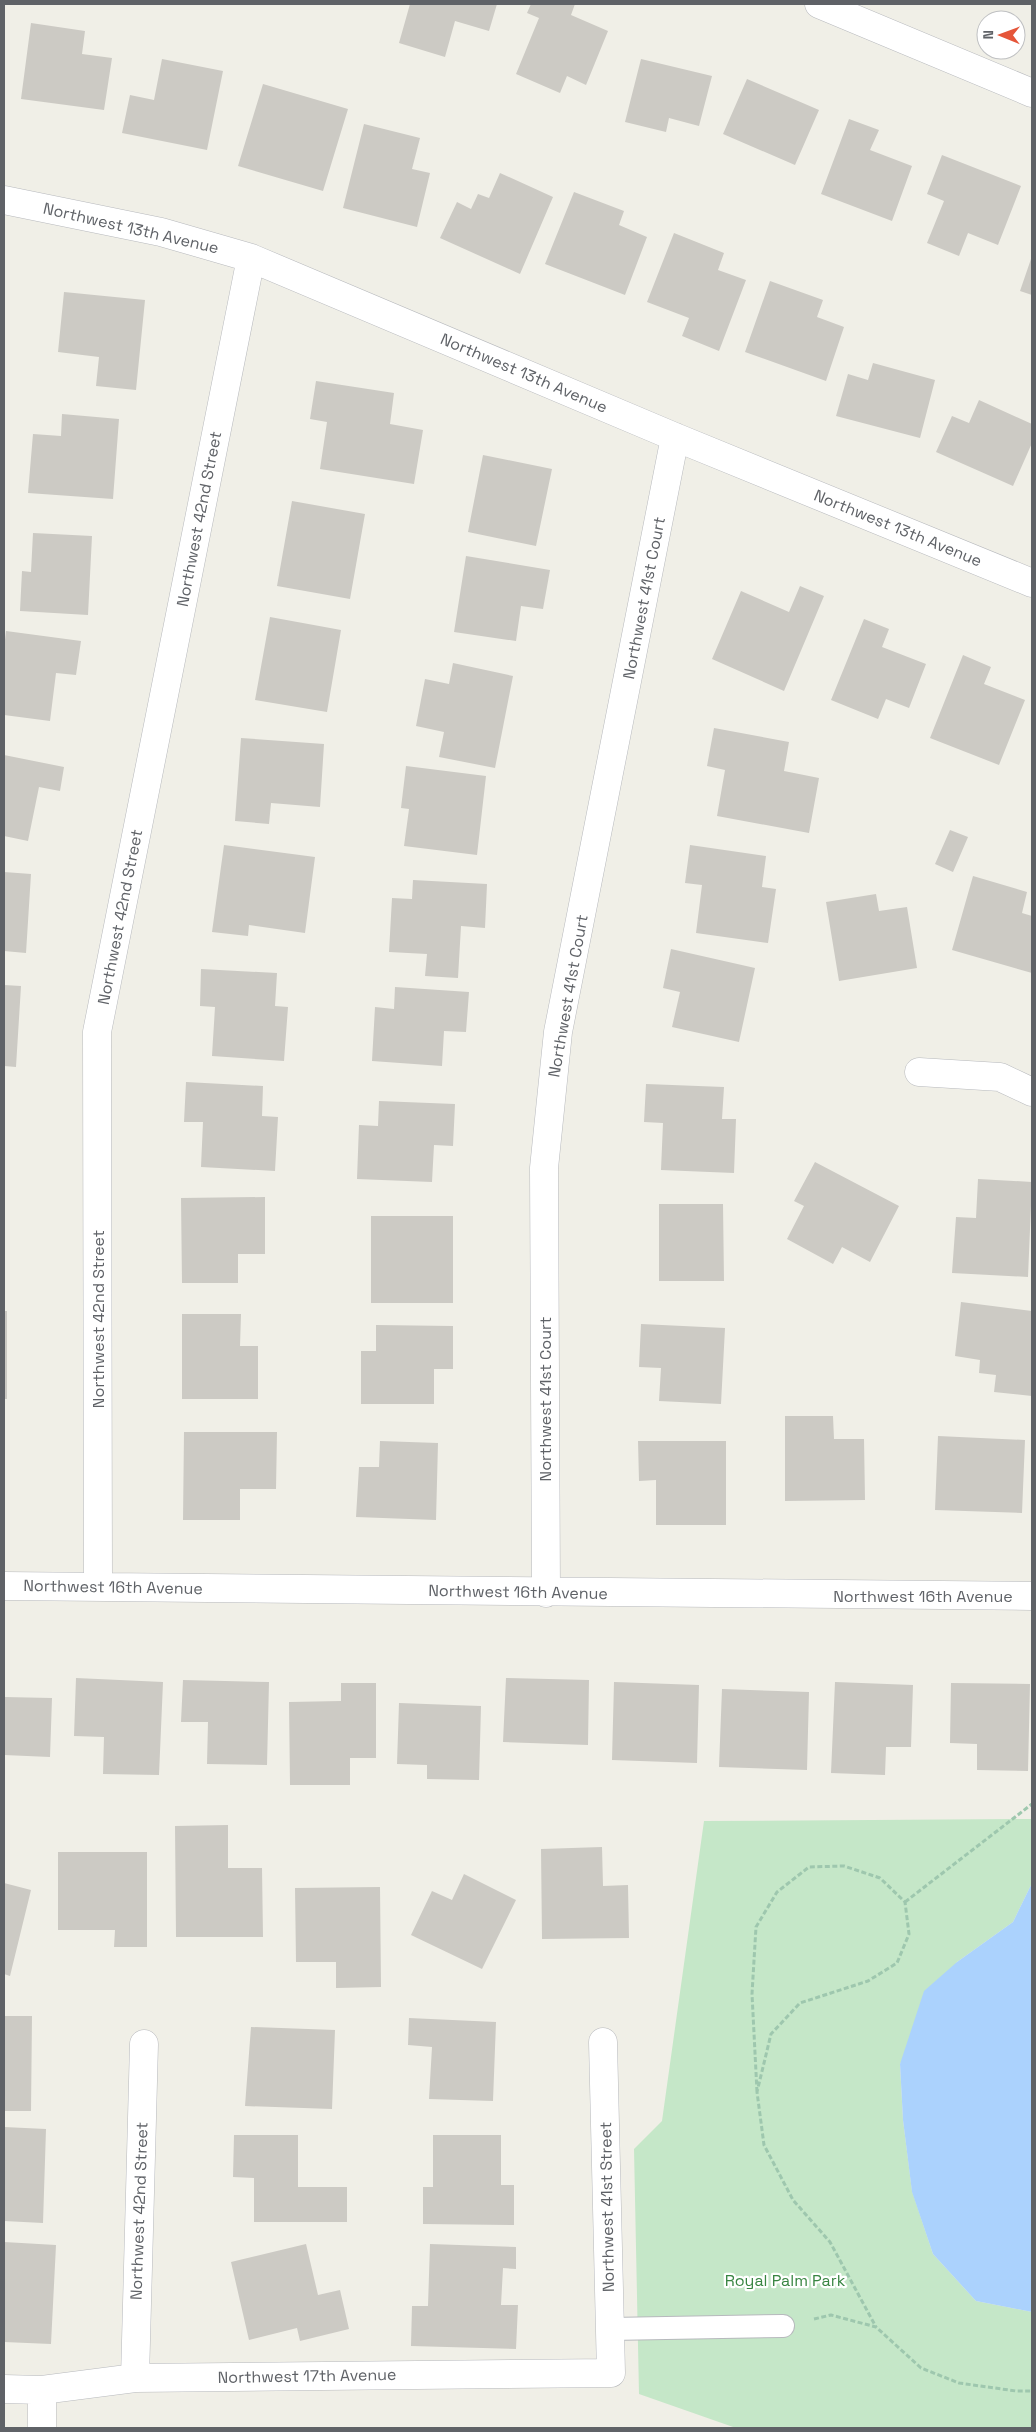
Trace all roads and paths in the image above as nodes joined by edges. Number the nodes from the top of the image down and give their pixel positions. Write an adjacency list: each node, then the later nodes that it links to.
1 (819, 4): 2 (street)
2 (1032, 93)
3 (4, 200): 4 (street, Northwest 13th Avenue)
4 (251, 258): 5 (street, Northwest 13th Avenue); 10 (street, Northwest 42nd Street)
5 (675, 437): 6 (street, Northwest 13th Avenue); 11 (street, Northwest 41st Court)
6 (1032, 584)
7 (919, 1072): 8 (street)
8 (1032, 1092)
9 (4, 1586): 10 (street, Northwest 16th Avenue)
10 (98, 1586): 11 (street, Northwest 16th Avenue)
11 (546, 1593): 12 (street, Northwest 16th Avenue)
12 (1032, 1596)
13 (1032, 1804): 14 (path)
14 (905, 1902): 17 (path); 17 (path)
15 (603, 2042): 20 (street, Northwest 41st Street)
16 (144, 2044): 22 (street, Northwest 42nd Street)
17 (757, 2092): 19 (path)
18 (783, 2326): 19 (path); 20 (lane)
19 (876, 2328): 25 (path)
20 (610, 2329): 21 (street, Northwest 41st Street)
21 (612, 2372): 22 (street, Northwest 17th Avenue)
22 (135, 2378): 24 (street, Northwest 17th Avenue)
23 (4, 2389): 24 (street, Northwest 17th Avenue)
24 (42, 2390): 26 (street)
25 (1032, 2391)
26 (42, 2428)

